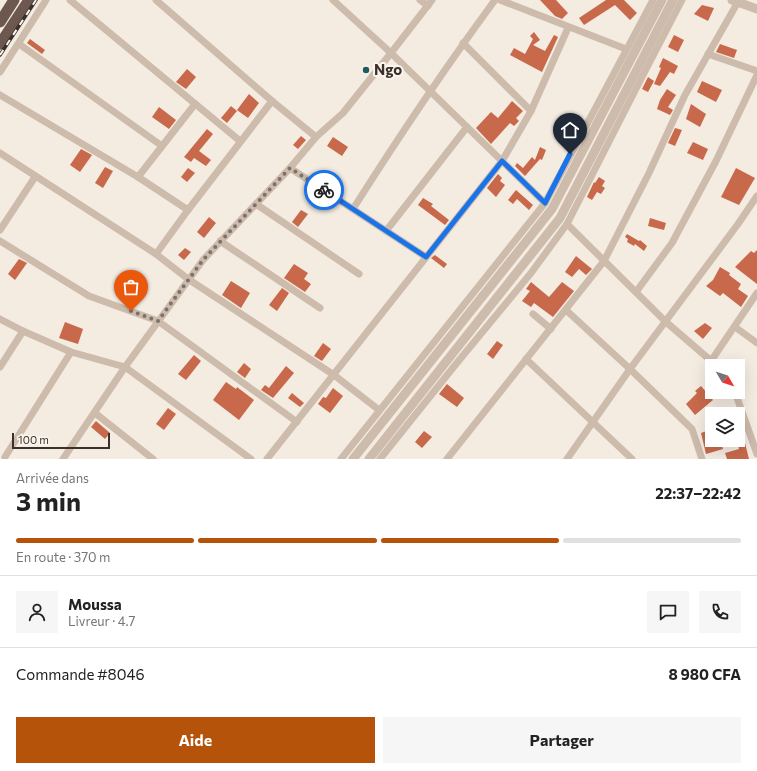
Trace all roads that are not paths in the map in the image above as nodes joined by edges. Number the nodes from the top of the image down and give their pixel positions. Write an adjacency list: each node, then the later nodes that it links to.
1 (14, 0): 17 (highway)
2 (29, 0): 20 (highway)
3 (46, 0): 21 (street)
4 (70, 0): 31 (street)
5 (156, 0): 30 (street)
6 (333, 0): 23 (street)
7 (420, 0): 15 (street)
8 (495, 0): 19 (street)
9 (500, 0): 18 (street)
10 (653, 0): 22 (street)
11 (662, 0): 91 (street)
12 (673, 0): 55 (street)
13 (682, 0): 47 (street)
14 (736, 1): 16 (street); 24 (street)
15 (430, 3): 23 (street)
16 (757, 9)
17 (0, 22)
18 (568, 28): 22 (street); 32 (street)
19 (463, 43): 28 (street); 32 (street)
20 (0, 44)
21 (19, 44): 26 (street); 36 (street)
22 (626, 49): 43 (street)
23 (391, 53): 28 (street); 34 (street)
24 (708, 54): 25 (street); 54 (street)
25 (757, 71)
26 (0, 72)
27 (757, 74): 59 (street)
28 (430, 91): 33 (street); 46 (street)
29 (0, 95): 41 (street)
30 (272, 101): 34 (street); 35 (street)
31 (195, 104): 35 (street); 36 (street)
32 (531, 111): 38 (street)
33 (467, 128): 38 (street); 49 (street)
34 (316, 137): 39 (street)
35 (240, 141): 45 (street)
36 (162, 146): 41 (street)
37 (0, 153): 40 (street)
38 (502, 161): 43 (street); 53 (street)
39 (290, 168): 44 (street); 46 (street)
40 (35, 177): 48 (street); 52 (street)
41 (138, 177): 45 (street)
42 (757, 196): 66 (street)
43 (545, 203): 80 (street)
44 (256, 204): 51 (street); 57 (street)
45 (188, 210): 52 (street)
46 (353, 210): 49 (street)
47 (568, 224): 54 (street); 56 (street)
48 (0, 230)
49 (386, 231): 53 (street)
50 (0, 241): 65 (street)
51 (220, 241): 58 (street); 61 (street)
52 (156, 254): 58 (street)
53 (426, 257): 78 (street)
54 (604, 261): 59 (street); 62 (street)
55 (523, 266): 56 (street); 92 (street)
56 (531, 273): 93 (street)
57 (359, 274)
58 (188, 279): 65 (street); 78 (street)
59 (636, 292): 66 (street)
60 (757, 293): 67 (street)
61 (320, 308)
62 (566, 310): 68 (street); 77 (street)
63 (533, 314): 68 (street)
64 (0, 319): 69 (street)
65 (158, 321): 76 (street); 82 (street)
66 (666, 322): 73 (street); 77 (street)
67 (735, 327): 70 (street); 74 (street)
68 (551, 329): 72 (street)
69 (23, 331): 71 (street); 75 (street)
70 (757, 343)
71 (71, 352): 76 (street); 85 (street)
72 (526, 359): 83 (street); 94 (street)
73 (708, 359)
74 (717, 359)
75 (0, 367)
76 (125, 367): 81 (street); 88 (street)
77 (630, 369): 83 (street); 97 (street)
78 (334, 375): 80 (street); 82 (street)
79 (737, 399): 84 (street)
80 (379, 410): 90 (street)
81 (94, 413): 86 (street); 87 (street)
82 (297, 422): 89 (street)
83 (593, 423): 95 (street); 96 (street)
84 (757, 454)
85 (5, 457)
86 (63, 459)
87 (153, 459)
88 (251, 459)
89 (267, 459)
90 (342, 459)
91 (353, 459)
92 (369, 459)
93 (380, 459)
94 (447, 459)
95 (567, 459)
96 (632, 459)
97 (702, 459)

